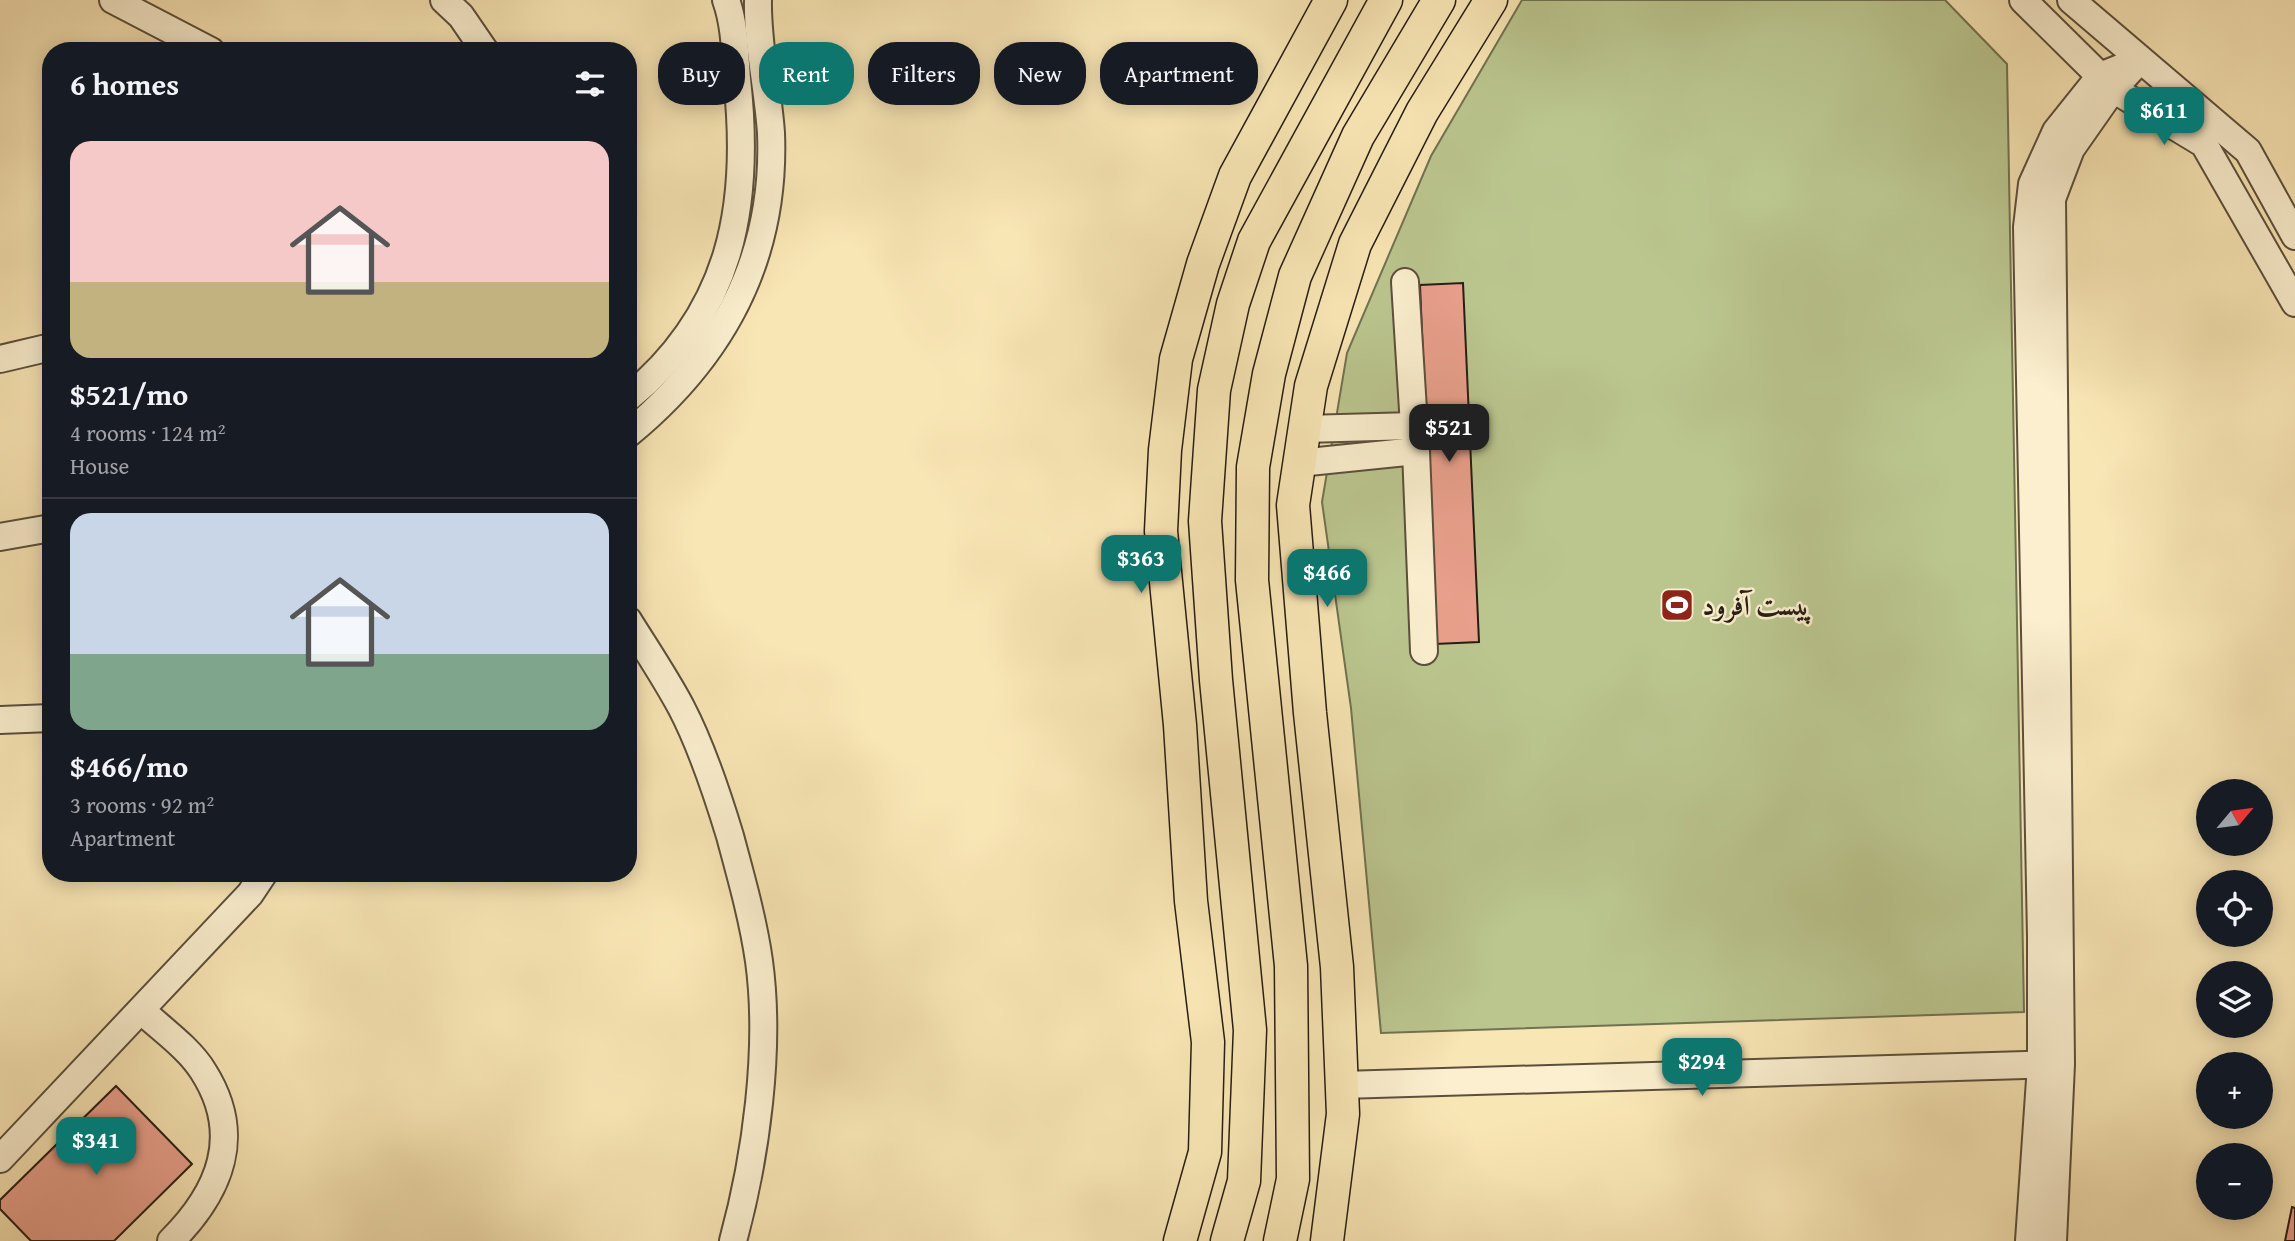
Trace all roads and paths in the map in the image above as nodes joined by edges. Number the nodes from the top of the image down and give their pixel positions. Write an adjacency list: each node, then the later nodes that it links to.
1 (113, 0): 11 (street)
2 (444, 0): 12 (street)
3 (726, 0): 20 (street)
4 (758, 0): 21 (street)
5 (1331, 0): 38 (main road)
6 (1386, 0): 39 (main road)
7 (1439, 0): 40 (main road)
8 (1491, 0): 22 (main road)
9 (2023, 0): 14 (street)
10 (2071, 0): 13 (street)
11 (194, 42)
12 (479, 42)
13 (2140, 60): 14 (street); 15 (street)
14 (2107, 82): 17 (street); 33 (street)
15 (2295, 236)
16 (1405, 282): 23 (street)
17 (2295, 303)
18 (42, 349): 19 (street)
19 (0, 359)
20 (637, 390)
21 (637, 426)
22 (1304, 429): 23 (street); 24 (main road)
23 (1415, 438): 24 (street); 28 (street)
24 (1299, 463): 34 (main road)
25 (42, 530): 26 (street)
26 (0, 537)
27 (637, 635): 37 (street)
28 (1424, 651)
29 (42, 718): 30 (street)
30 (0, 720)
31 (258, 882): 32 (street)
32 (141, 1010): 35 (street); 36 (street)
33 (2051, 1064): 34 (street); 42 (street); 43 (street)
34 (1342, 1084): 41 (main road)
35 (0, 1159)
36 (172, 1241)
37 (733, 1241)
38 (1180, 1241)
39 (1227, 1241)
40 (1280, 1241)
41 (1327, 1241)
42 (2029, 1241)
43 (2053, 1241)

